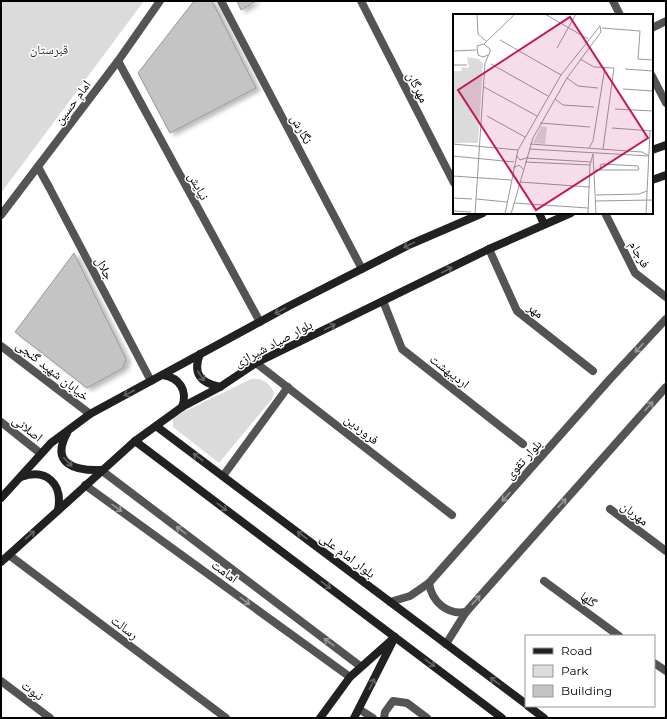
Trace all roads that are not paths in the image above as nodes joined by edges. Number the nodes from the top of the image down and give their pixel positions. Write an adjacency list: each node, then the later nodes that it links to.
1 (160, 1): 8 (street, امام حسین)
2 (221, 1): 24 (street, نگارش)
3 (362, 1): 16 (street, مهرگان)
4 (613, 1): 5 (street)
5 (620, 14)
6 (666, 21): 7 (street)
7 (653, 28)
8 (118, 61): 13 (street, امام حسین); 28 (street, نیایش)
9 (653, 78): 10 (street)
10 (666, 103)
11 (666, 145): 12 (street)
12 (653, 150)
13 (38, 167): 20 (street, امام حسین); 34 (street, جلال)
14 (666, 175): 15 (street)
15 (653, 180)
16 (453, 181)
17 (539, 214): 22 (street)
18 (569, 214): 22 (street, بلوار صیاد شیرازی)
19 (606, 214): 25 (street, فرجام)
20 (1, 215)
21 (470, 215): 24 (street, بلوار صیاد شیرازی, one-way to 24)
22 (544, 224): 23 (street, بلوار صیاد شیرازی)
23 (489, 249): 26 (street, بلوار صیاد شیرازی, one-way to 23); 32 (street, مهر)
24 (362, 269): 28 (street, بلوار صیاد شیرازی, one-way to 28)
25 (666, 297)
26 (383, 301): 31 (street, بلوار صیاد شیرازی, one-way to 26); 44 (street, اردیبهشت)
27 (666, 319): 58 (street, بلوار تقوی, one-way to 58)
28 (260, 322): 30 (street, بلوار صیاد شیرازی)
29 (1, 346): 39 (street, خیابان شهید گنجی)
30 (200, 354): 33 (street, بلوار صیاد شیرازی); 35 (street, one-way to 35)
31 (256, 363): 35 (street, بلوار صیاد شیرازی); 36 (street, فروردین)
32 (593, 371)
33 (163, 375): 34 (street, بلوار صیاد شیرازی); 38 (street)
34 (151, 381): 39 (street, بلوار صیاد شیرازی, one-way to 39)
35 (220, 387): 38 (street, بلوار صیاد شیرازی)
36 (288, 387): 47 (street); 53 (street, فروردین)
37 (666, 387): 60 (street, one-way to 37)
38 (182, 407): 41 (street, بلوار صیاد شیرازی)
39 (90, 414): 42 (street, بلوار صیاد شیرازی)
40 (1, 422): 45 (street, اصلانی)
41 (156, 426): 43 (street, بلوار صیاد شیرازی); 47 (street, بلوار امام علی, one-way to 41)
42 (68, 430): 45 (street, بلوار صیاد شیرازی); 46 (street, one-way to 46)
43 (135, 441): 46 (street, بلوار صیاد شیرازی); 62 (street, one-way to 62)
44 (523, 444)
45 (40, 453): 48 (street, بلوار صیاد شیرازی)
46 (101, 470): 49 (street, بلوار صیاد شیرازی); 65 (street, امامت, one-way to 46)
47 (223, 476): 59 (street, بلوار امام علی, one-way to 47)
48 (20, 477): 50 (street, بلوار صیاد شیرازی); 52 (street)
49 (85, 485): 52 (street, بلوار صیاد شیرازی); 67 (street, امامت, one-way to 67)
50 (1, 498)
51 (610, 509): 54 (street, مهربان)
52 (58, 510): 55 (street, بلوار صیاد شیرازی, one-way to 52)
53 (452, 515)
54 (666, 551)
55 (9, 555): 56 (street, بلوار صیاد شیرازی); 73 (street, رسالت)
56 (1, 562)
57 (544, 581): 61 (street, گلها)
58 (429, 583): 59 (street, بلوار تقوی); 60 (street)
59 (390, 602): 63 (street, بلوار امام علی)
60 (466, 612): 63 (street)
61 (617, 635)
62 (395, 637): 65 (street); 71 (street, one-way to 62); 79 (street, one-way to 79)
63 (446, 644): 69 (street, بلوار امام علی, one-way to 63)
64 (655, 663): 66 (street)
65 (360, 666): 67 (street)
66 (666, 672)
67 (350, 677): 74 (street)
68 (1, 681): 72 (street, نبوت)
69 (525, 703)
70 (529, 707): 80 (street)
71 (359, 709): 75 (street); 76 (street)
72 (50, 718)
73 (226, 718)
74 (320, 718)
75 (354, 718)
76 (373, 718)
77 (384, 718): 78 (street)
78 (427, 718)
79 (502, 718)
80 (544, 718)

